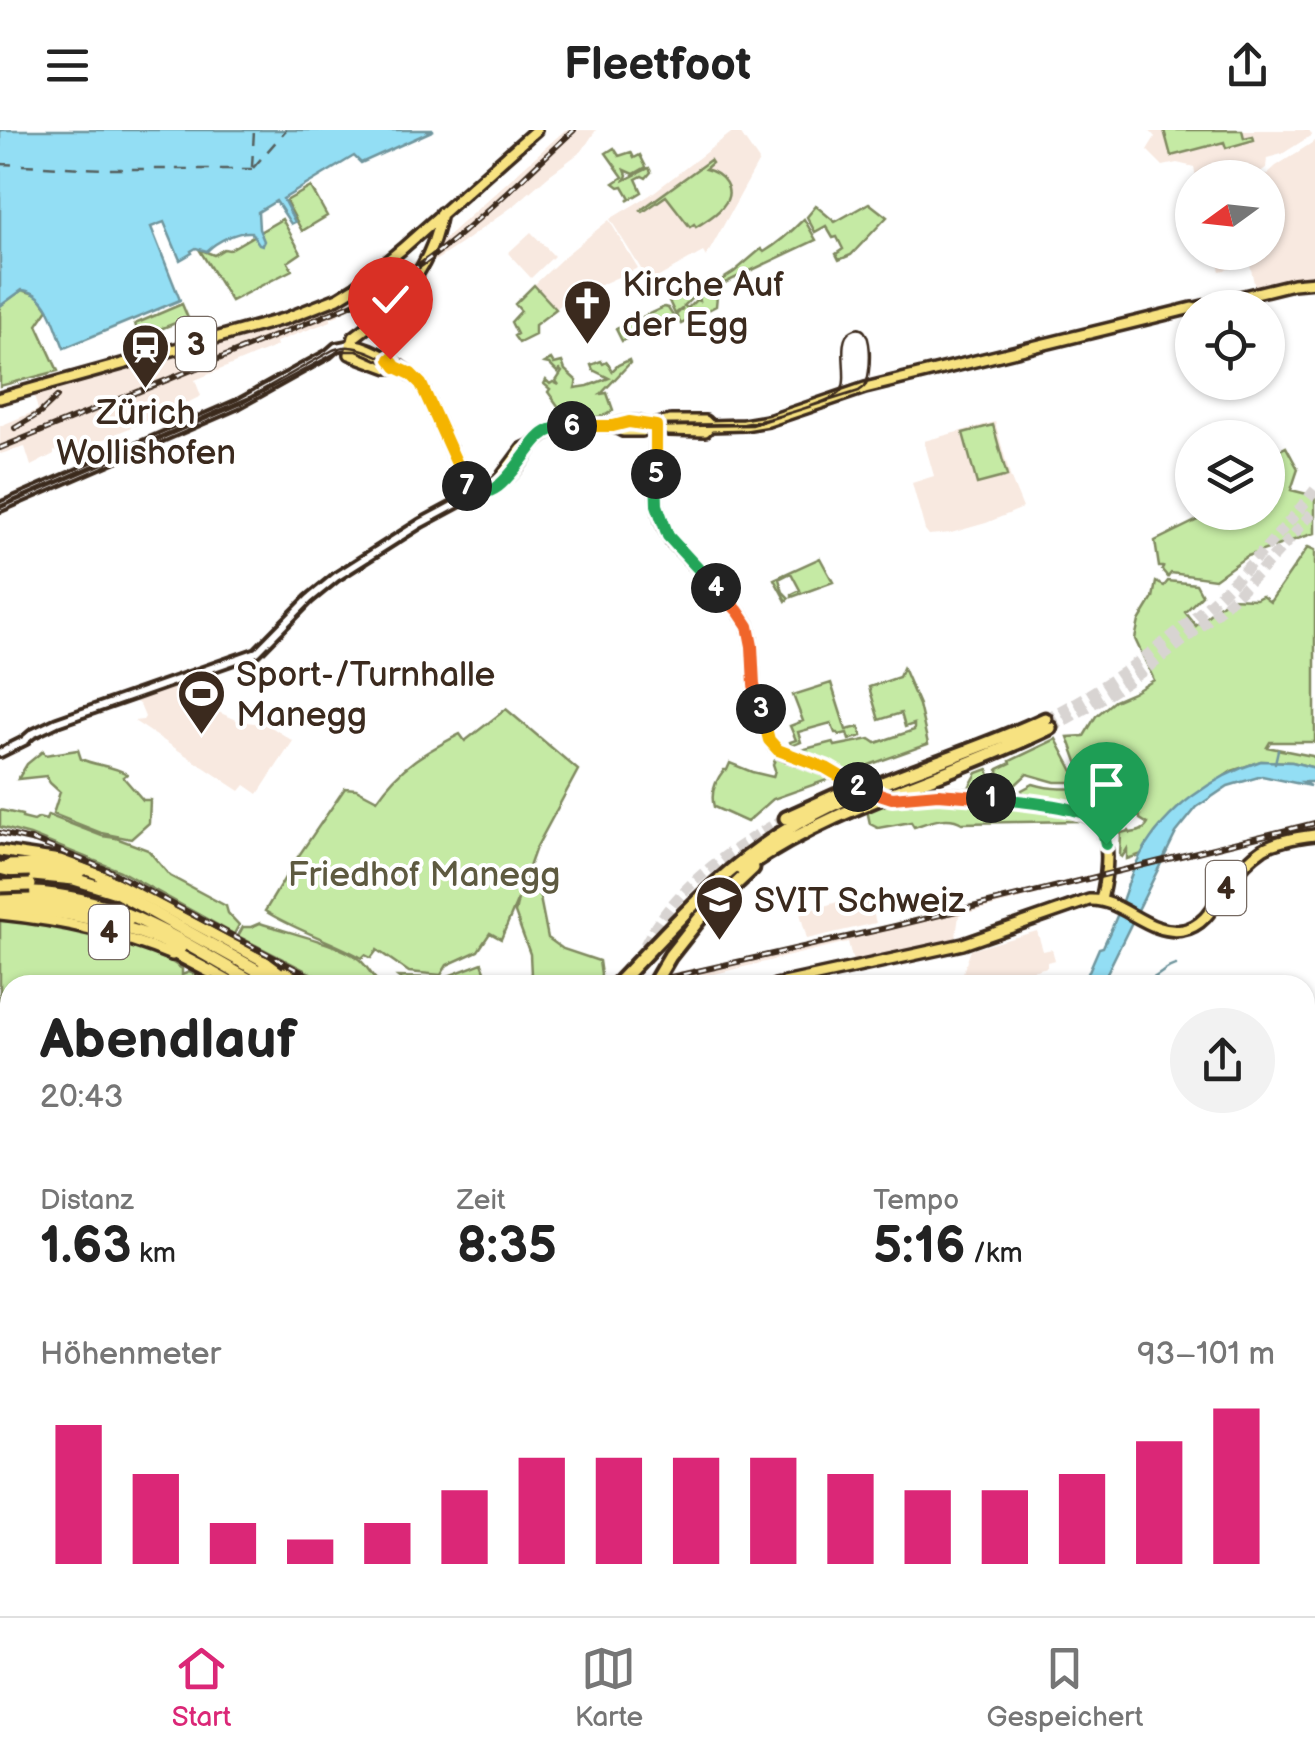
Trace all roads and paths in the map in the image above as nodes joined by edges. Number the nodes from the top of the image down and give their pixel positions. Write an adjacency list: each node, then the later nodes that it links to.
1 (536, 130): 2 (main road, 3)
2 (441, 212): 3 (main road, 3); 4 (main road)
3 (428, 224): 4 (main road); 9 (main road, 3)
4 (431, 243): 8 (main road)
5 (1315, 280): 6 (main road)
6 (1272, 290)
7 (1175, 313): 10 (main road)
8 (350, 349): 11 (main road); 12 (street)
9 (0, 398)
10 (652, 426): 11 (main road); 26 (main road, bridge)
11 (478, 493): 13 (street)
12 (0, 507)
13 (0, 753)
14 (922, 767): 15 (highway); 17 (highway); 24 (highway)
15 (786, 818)
16 (1315, 835): 26 (main road, 4)
17 (797, 836): 24 (highway); 44 (highway, bridge)
18 (0, 851): 21 (main road, 4)
19 (0, 869): 20 (highway); 23 (main road); 29 (highway)
20 (72, 871): 21 (highway); 32 (highway)
21 (126, 887): 33 (main road, 4)
22 (30, 888): 23 (highway, bridge); 29 (highway); 30 (highway)
23 (0, 890)
24 (702, 899): 41 (highway); 43 (highway)
25 (0, 900): 30 (highway)
26 (1101, 900): 45 (main road)
27 (0, 911): 28 (highway); 35 (main road, 4)
28 (115, 926): 34 (highway); 35 (highway)
29 (184, 930): 32 (highway)
30 (187, 944): 34 (highway)
31 (644, 945): 42 (highway)
32 (215, 947): 38 (highway)
33 (264, 962): 39 (highway); 40 (main road, 4)
34 (231, 970): 37 (highway)
35 (212, 972): 36 (main road, 4)
36 (218, 975)
37 (240, 975)
38 (266, 975)
39 (282, 975)
40 (289, 975)
41 (626, 975)
42 (630, 975)
43 (635, 975)
44 (659, 975)
45 (821, 975)

